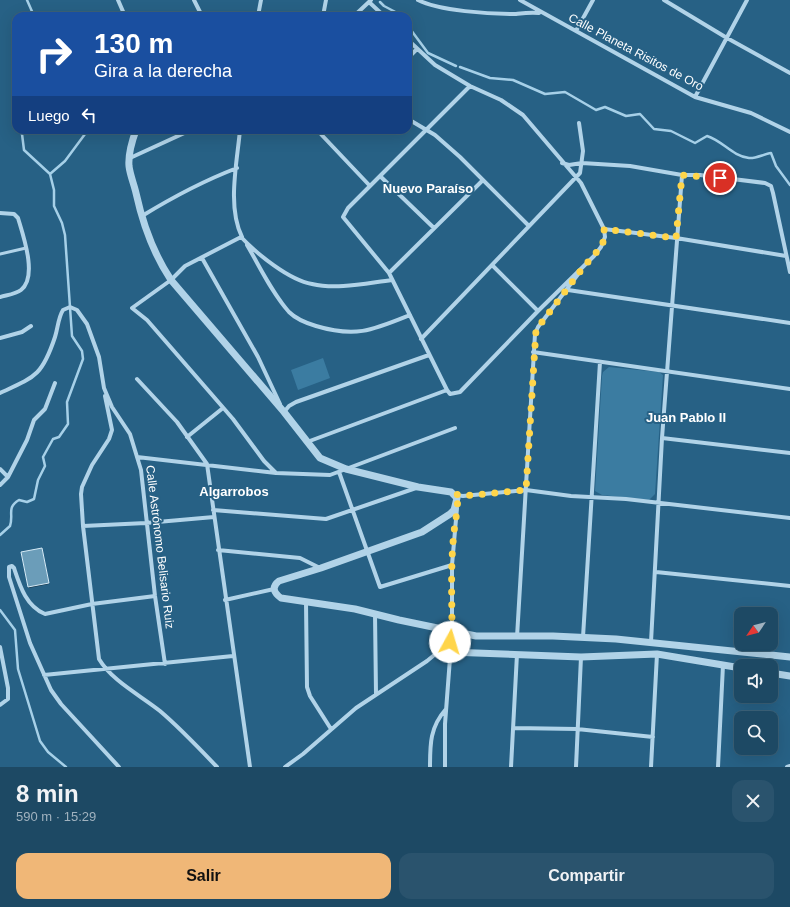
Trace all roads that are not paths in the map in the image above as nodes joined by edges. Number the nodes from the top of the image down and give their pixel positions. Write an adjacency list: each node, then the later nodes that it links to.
1 (118, 0): 11 (street)
2 (194, 0): 12 (street)
3 (261, 0): 13 (street)
4 (326, 0): 14 (street)
5 (418, 0): 17 (street)
6 (520, 0): 17 (street, Calle Planeta Risitos de Oro)
7 (593, 0): 18 (street)
8 (664, 0): 19 (street)
9 (747, 0): 19 (street)
10 (370, 1): 15 (street); 16 (street)
11 (124, 12)
12 (200, 12)
13 (259, 12)
14 (324, 12)
15 (358, 12)
16 (380, 12)
17 (541, 13): 18 (street, Calle Planeta Risitos de Oro)
18 (576, 31): 25 (street, Calle Planeta Risitos de Oro)
19 (726, 38): 23 (street); 25 (street)
20 (412, 44): 21 (street)
21 (417, 49): 22 (street); 24 (street)
22 (412, 54)
23 (790, 73)
24 (470, 86): 28 (street); 35 (street)
25 (694, 97): 29 (street, Calle Planeta Risitos de Oro)
26 (412, 121): 28 (street)
27 (579, 123): 36 (street)
28 (427, 130): 39 (street); 41 (street)
29 (790, 132)
30 (135, 134): 34 (street)
31 (182, 134): 34 (street)
32 (240, 134): 37 (street)
33 (322, 134): 42 (street)
34 (130, 158): 44 (street)
35 (562, 162): 36 (street); 40 (street)
36 (582, 163): 38 (street); 40 (street)
37 (237, 168): 44 (street); 48 (street)
38 (682, 175): 49 (street); 52 (street)
39 (380, 176): 42 (street); 46 (street)
40 (576, 177): 45 (street); 47 (street)
41 (483, 180): 45 (street); 46 (street)
42 (370, 186): 57 (street)
43 (0, 213): 50 (street)
44 (141, 216): 58 (street)
45 (529, 226): 54 (street)
46 (434, 228): 57 (street)
47 (604, 229): 49 (street); 55 (street)
48 (241, 236): 53 (street); 59 (street); 64 (street)
49 (676, 238): 52 (street); 62 (street)
50 (26, 248): 51 (lane); 61 (street)
51 (0, 254)
52 (786, 256): 56 (street)
53 (202, 258): 58 (street); 80 (street)
54 (492, 265): 63 (street); 68 (street)
55 (582, 269): 60 (street); 63 (street)
56 (790, 272)
57 (389, 273): 59 (street)
58 (171, 280): 79 (street); 80 (street)
59 (392, 280): 64 (street)
60 (568, 290): 62 (street); 69 (street)
61 (0, 297)
62 (672, 306): 65 (street); 72 (street)
63 (538, 311): 77 (street)
64 (410, 315): 68 (street)
65 (790, 323)
66 (31, 326): 67 (street)
67 (0, 338)
68 (421, 339): 70 (street)
69 (533, 352): 71 (street); 94 (street)
70 (429, 355): 77 (street); 80 (street)
71 (600, 362): 72 (street); 96 (street)
72 (667, 372): 76 (street); 83 (street)
73 (137, 378): 82 (street)
74 (55, 383): 91 (street)
75 (104, 388): 78 (street, Calle Astrónomo Belisario Ruiz); 86 (street, Calle Astrónomo Belisario Ruiz); 104 (street)
76 (790, 389)
77 (447, 390): 84 (street)
78 (0, 393)
79 (223, 408): 82 (street); 90 (street)
80 (284, 412): 84 (street)
81 (455, 428): 89 (street)
82 (187, 437): 87 (street)
83 (662, 438): 85 (street); 98 (street)
84 (306, 442): 89 (street)
85 (790, 453)
86 (137, 457): 87 (street); 103 (street, Calle Astrónomo Belisario Ruiz)
87 (207, 464): 90 (street); 99 (street)
88 (0, 469): 91 (street)
89 (342, 470): 90 (street); 93 (street); 100 (street)
90 (276, 473)
91 (8, 477): 92 (street)
92 (0, 485)
93 (418, 487): 95 (street); 100 (street)
94 (526, 490): 95 (street); 96 (street); 118 (street)
95 (455, 494): 97 (street)
96 (593, 496): 98 (street); 119 (street)
97 (456, 503): 106 (street); 107 (street)
98 (658, 504): 102 (street); 109 (street)
99 (212, 510): 100 (street); 101 (street)
100 (352, 510): 106 (street)
101 (214, 516): 103 (street); 105 (street)
102 (790, 518)
103 (146, 523): 104 (street); 112 (street, Calle Astrónomo Belisario Ruiz)
104 (83, 526): 115 (street)
105 (218, 550): 108 (street); 113 (street)
106 (367, 550): 107 (street); 108 (street)
107 (452, 565): 117 (street)
108 (321, 568): 111 (street)
109 (656, 572): 110 (street); 121 (street)
110 (790, 586)
111 (274, 589): 113 (street); 114 (street)
112 (155, 596): 115 (street); 129 (street, Calle Astrónomo Belisario Ruiz)
113 (225, 600): 126 (street)
114 (306, 602): 116 (street); 142 (street)
115 (92, 604): 133 (street); 135 (street)
116 (375, 614): 117 (street); 138 (street)
117 (452, 632): 118 (street); 120 (street)
118 (517, 637): 119 (street)
119 (583, 637): 121 (street)
120 (450, 642): 123 (street); 138 (street)
121 (651, 642): 128 (street)
122 (0, 647): 139 (street)
123 (449, 652): 124 (street); 140 (street)
124 (517, 654): 127 (street); 141 (street)
125 (657, 654): 127 (street); 130 (street); 144 (street)
126 (234, 656): 129 (street); 148 (street)
127 (581, 657): 143 (street)
128 (790, 657)
129 (166, 664): 132 (street)
130 (723, 664): 131 (street); 155 (street)
131 (734, 666)
132 (127, 668): 133 (street); 137 (street)
133 (108, 670): 135 (street); 137 (street)
134 (778, 674): 136 (street)
135 (44, 675): 146 (street)
136 (790, 676)
137 (123, 683): 147 (street)
138 (376, 694): 142 (street)
139 (0, 705)
140 (446, 709): 150 (street); 151 (street)
141 (514, 728): 143 (street); 152 (street)
142 (331, 729): 149 (street)
143 (577, 729): 144 (street); 153 (street)
144 (653, 737): 154 (street)
145 (790, 766): 156 (street)
146 (119, 767)
147 (217, 767)
148 (250, 767)
149 (285, 767)
150 (430, 767)
151 (445, 767)
152 (511, 767)
153 (576, 767)
154 (651, 767)
155 (718, 767)
156 (787, 767)

